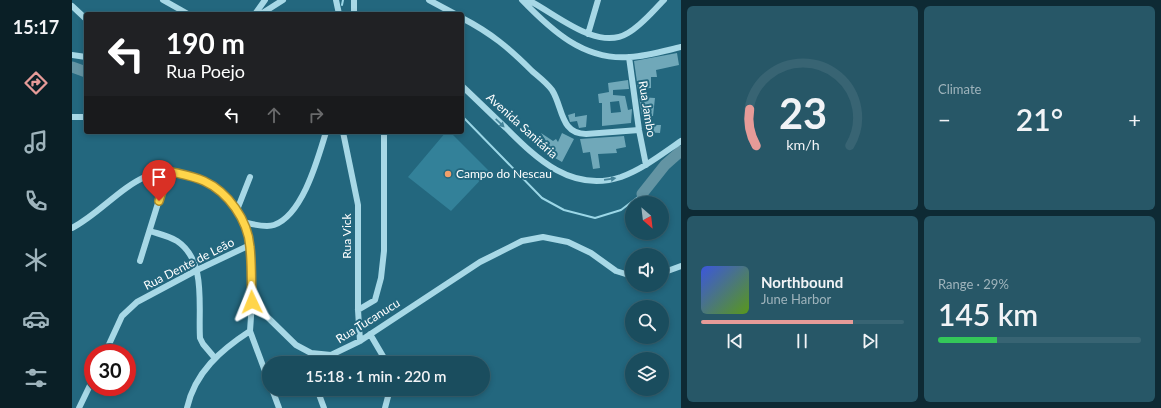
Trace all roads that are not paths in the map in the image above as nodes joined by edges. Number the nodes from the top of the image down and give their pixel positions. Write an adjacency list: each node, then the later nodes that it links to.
1 (77, 0): 12 (street)
2 (163, 0): 13 (street)
3 (265, 0): 14 (street)
4 (283, 0): 15 (street)
5 (336, 0): 16 (street)
6 (354, 0): 17 (street)
7 (429, 0): 18 (street)
8 (522, 0): 25 (street)
9 (528, 0): 21 (street)
10 (598, 0): 21 (street)
11 (664, 0): 21 (street)
12 (72, 6): 19 (street)
13 (184, 12)
14 (256, 12)
15 (264, 12)
16 (339, 12)
17 (354, 12)
18 (451, 12)
19 (84, 17)
20 (464, 19): 29 (street)
21 (588, 34)
22 (681, 47): 25 (street)
23 (72, 55): 24 (street)
24 (84, 57)
25 (629, 57): 29 (street, Rua Jambo)
26 (464, 88): 34 (street, Avenida Sanitária, one-way to 34)
27 (72, 117): 28 (street)
28 (84, 117)
29 (639, 130): 34 (street, Rua Jambo)
30 (325, 134): 38 (street)
31 (343, 134): 48 (street, Rua Vick)
32 (384, 134): 48 (street)
33 (681, 141): 34 (street, Avenida Sanitária)
34 (646, 165)
35 (168, 171): 37 (street); 39 (street); 40 (street)
36 (250, 177): 37 (street)
37 (237, 210): 38 (street)
38 (243, 222): 41 (street)
39 (72, 228)
40 (150, 231): 42 (street); 44 (street)
41 (250, 245): 44 (street, Rua Dente de Leão); 47 (street)
42 (140, 261)
43 (681, 266): 45 (street)
44 (197, 270): 52 (street, Rua Dente de Leão); 56 (street)
45 (669, 270)
46 (625, 274): 50 (street, Rua Tucanucu)
47 (252, 302): 49 (street); 53 (street, Rua Tucanucu)
48 (358, 310): 51 (street, Rua Vick)
49 (250, 331): 56 (street); 57 (street)
50 (370, 334): 51 (street, Rua Tucanucu); 55 (street)
51 (360, 341): 53 (street, Rua Tucanucu)
52 (109, 344)
53 (311, 353): 54 (street)
54 (311, 356)
55 (383, 356)
56 (214, 357): 63 (street)
57 (262, 363)
58 (86, 396): 62 (street)
59 (275, 396): 64 (street)
60 (320, 396): 65 (street)
61 (388, 396): 66 (street)
62 (81, 407)
63 (187, 408)
64 (279, 408)
65 (324, 408)
66 (385, 408)

